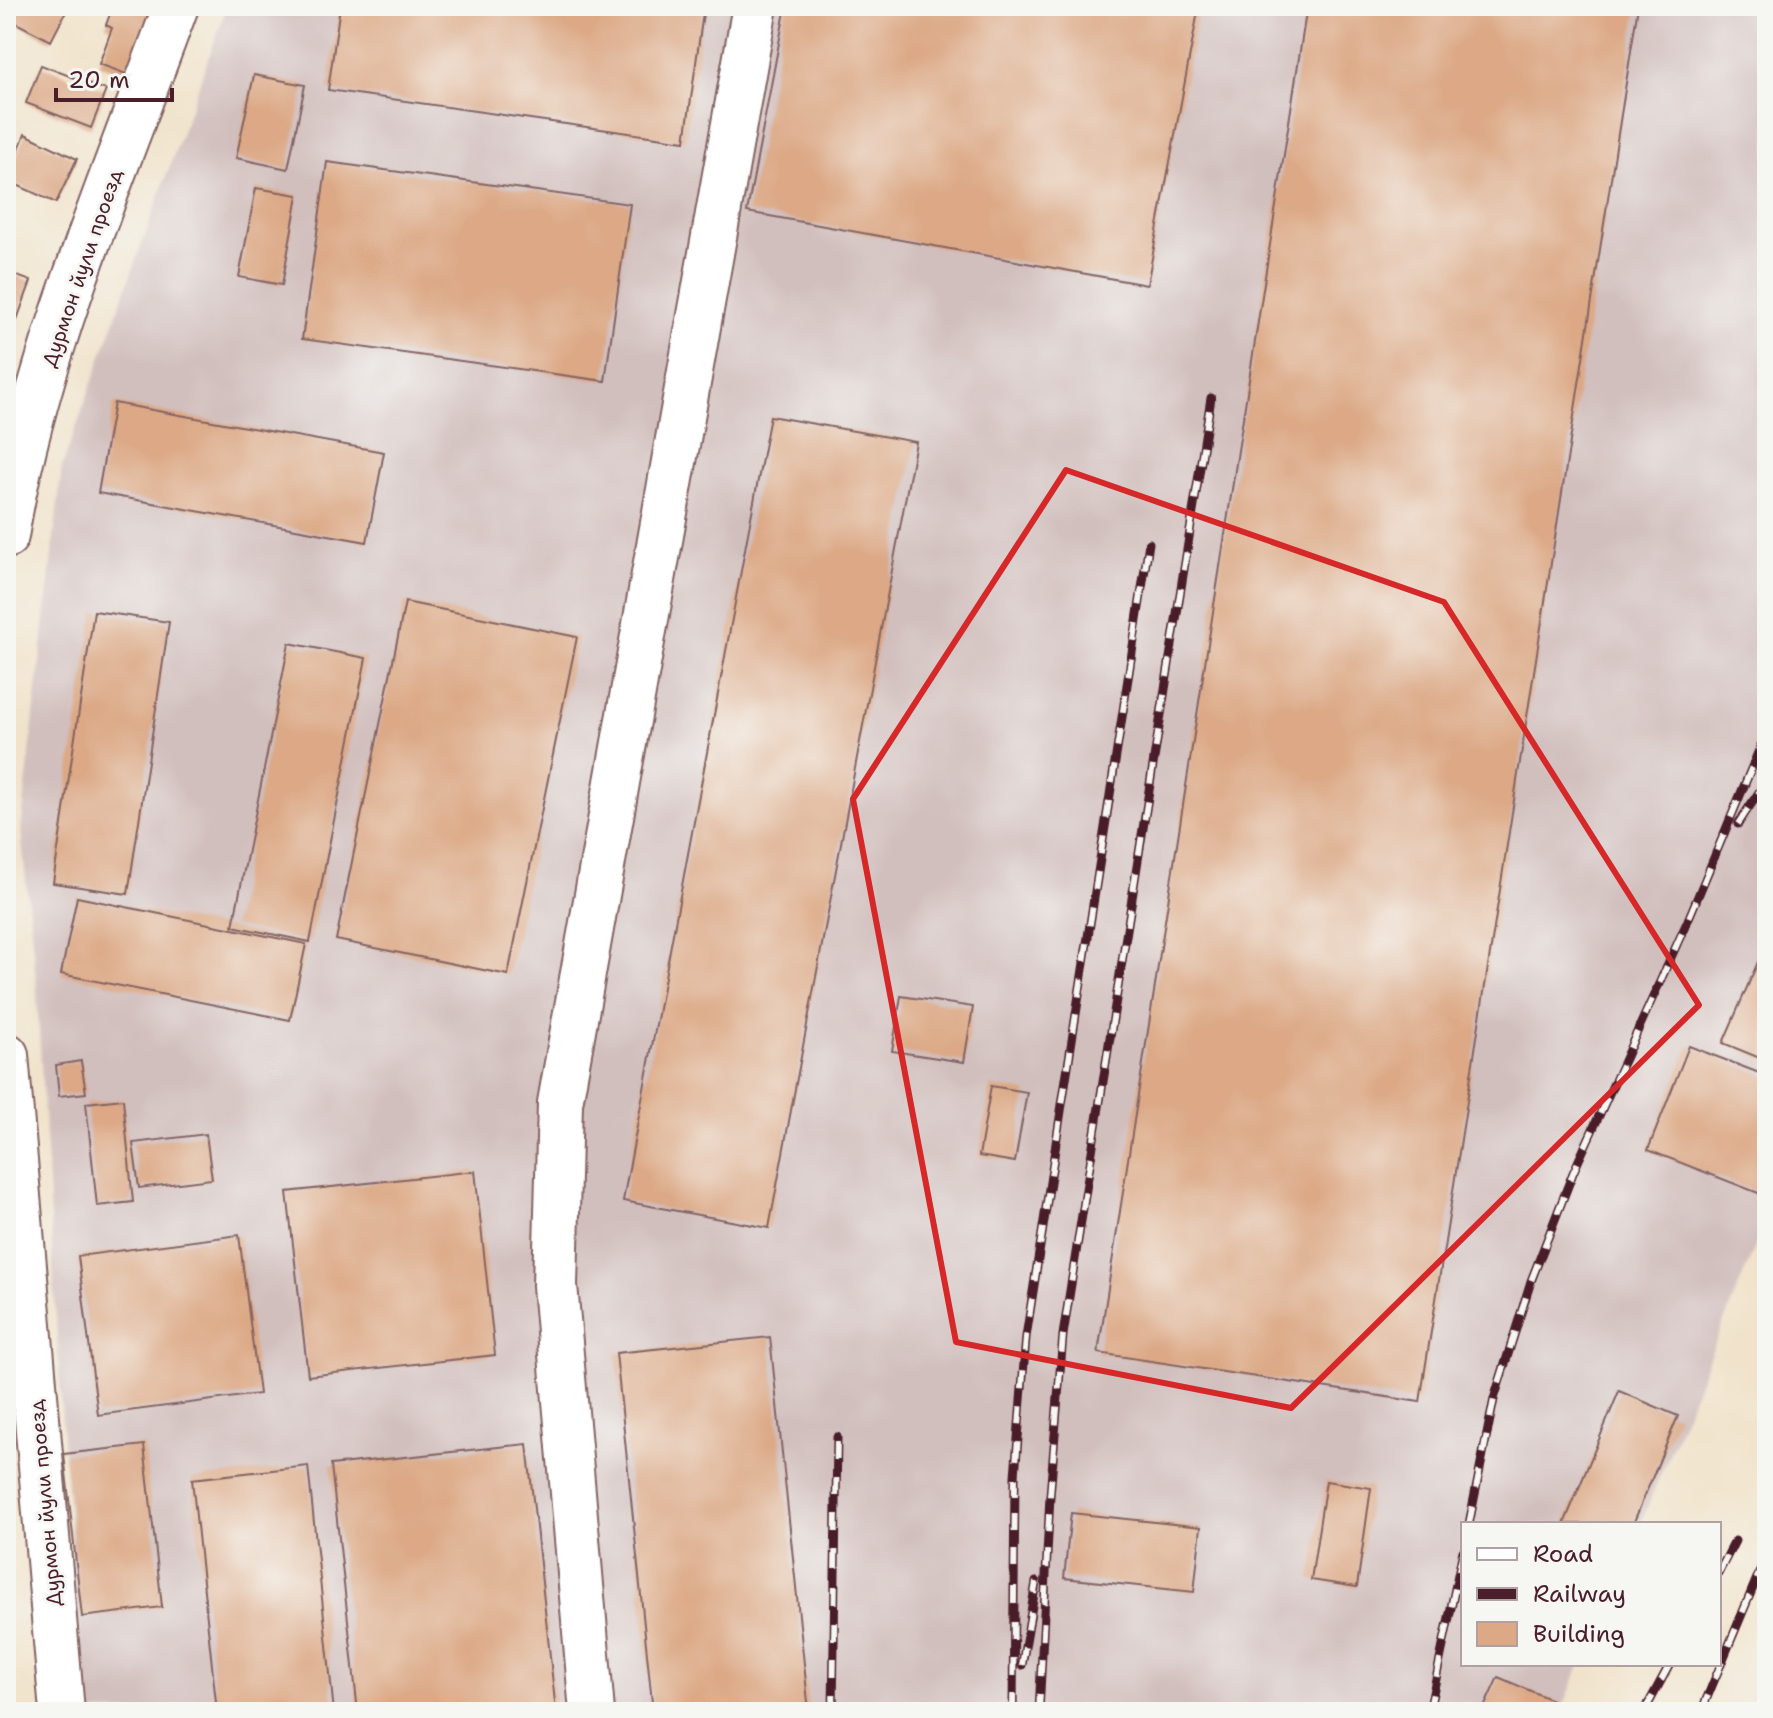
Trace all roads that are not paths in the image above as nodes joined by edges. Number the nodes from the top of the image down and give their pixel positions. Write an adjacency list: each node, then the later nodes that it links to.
1 (176, 6): 3 (street, Дурмон йули проезд)
2 (755, 6): 6 (street)
3 (6, 536)
4 (6, 1055): 5 (street, Дурмон йули проезд)
5 (62, 1712)
6 (592, 1712)

